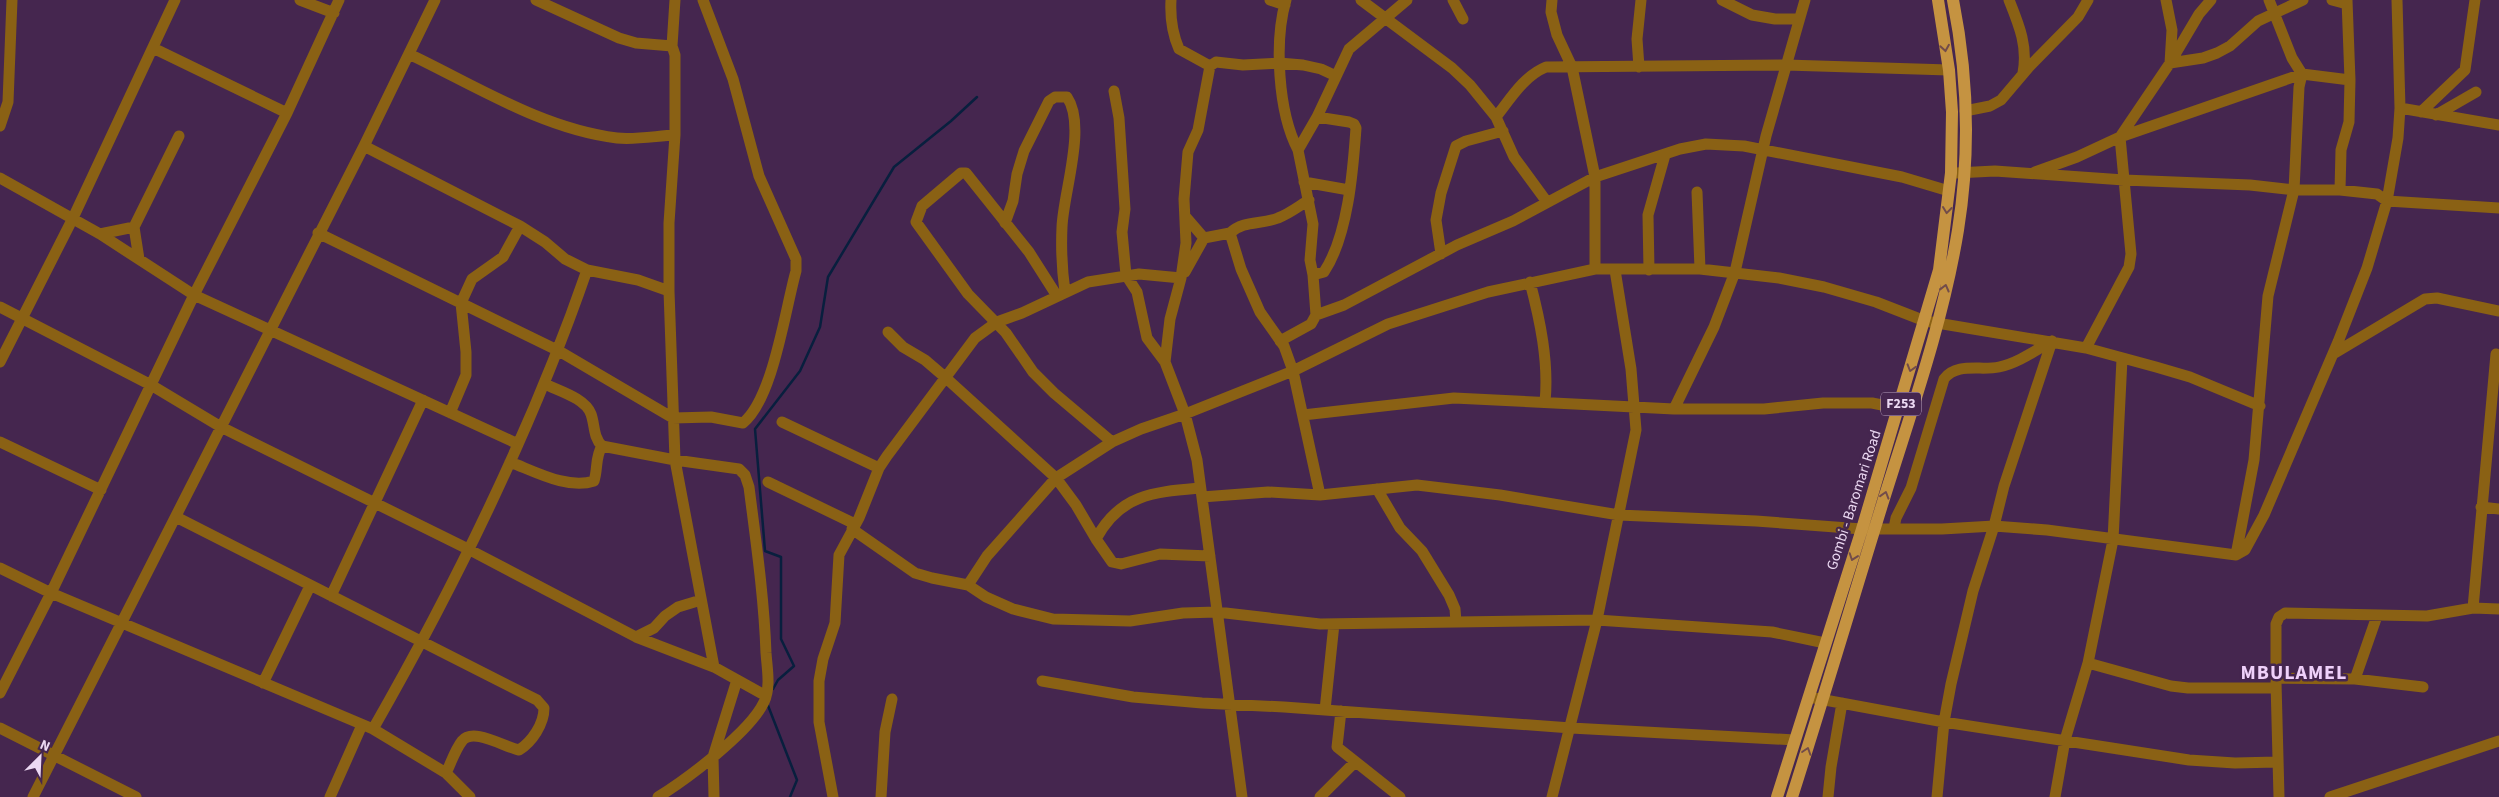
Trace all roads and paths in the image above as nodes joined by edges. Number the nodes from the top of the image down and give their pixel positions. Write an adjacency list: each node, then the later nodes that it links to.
1 (12, 0): 62 (street)
2 (175, 0): 39 (street)
3 (300, 0): 32 (street)
4 (339, 0): 32 (street)
5 (435, 0): 40 (street)
6 (536, 0): 38 (street)
7 (675, 0): 38 (street)
8 (703, 0): 143 (street)
9 (1171, 0): 44 (street)
10 (1270, 0): 30 (street)
11 (1361, 0): 35 (street)
12 (1407, 0): 35 (street)
13 (1453, 0): 37 (street)
14 (1552, 0): 46 (street)
15 (1641, 0): 45 (street)
16 (1722, 0): 36 (street)
17 (1805, 0): 36 (street)
18 (1938, 0): 47 (main road, Gombi - Baromari Road / F253, one-way to 47)
19 (1953, 0): 55 (main road, Gombi - Baromari Road / F253)
20 (2009, 0): 48 (street)
21 (2088, 0): 48 (street)
22 (2166, 0): 42 (street)
23 (2201, 0): 33 (street)
24 (2211, 0): 33 (street)
25 (2270, 0): 34 (street)
26 (2303, 0): 34 (street)
27 (2332, 0): 31 (street)
28 (2397, 0): 54 (street)
29 (2475, 0): 56 (street)
30 (1286, 2): 41 (street)
31 (2347, 2): 51 (street)
32 (334, 13): 57 (street)
33 (2198, 14): 42 (street)
34 (2274, 14): 42 (street); 49 (street)
35 (1384, 18): 50 (street); 60 (street)
36 (1799, 18): 43 (street)
37 (1463, 19)
38 (672, 46): 64 (street)
39 (153, 48): 57 (street); 88 (street)
40 (409, 54): 64 (street); 67 (street)
41 (1280, 63): 44 (street); 50 (street); 68 (street)
42 (2170, 64): 66 (street)
43 (1786, 65): 45 (street); 47 (street); 69 (street)
44 (1210, 66): 87 (street)
45 (1639, 67): 46 (street)
46 (1572, 69): 60 (street); 74 (street)
47 (1949, 70): 72 (main road, Gombi - Baromari Road / F253)
48 (2023, 73): 55 (street)
49 (2302, 74): 51 (street); 66 (street); 79 (street)
50 (1336, 76): 59 (street)
51 (2350, 80): 80 (street)
52 (1114, 91): 104 (street)
53 (2476, 92): 58 (street)
54 (2400, 108): 56 (street); 84 (street)
55 (1965, 111): 71 (main road, Gombi - Baromari Road / F253)
56 (2422, 112): 58 (street)
57 (287, 113): 110 (street)
58 (2436, 115): 61 (street)
59 (1317, 117): 68 (street); 78 (street)
60 (1496, 117): 63 (street)
61 (2499, 125)
62 (0, 126)
63 (1503, 132): 85 (street); 96 (street)
64 (674, 135): 108 (street)
65 (180, 136): 91 (street)
66 (2120, 137): 73 (street); 76 (street)
67 (364, 146): 90 (street); 92 (street)
68 (1298, 150): 77 (street)
69 (1764, 151): 70 (street); 81 (street); 103 (street)
70 (1665, 155): 74 (street); 102 (street)
71 (1964, 172): 72 (street); 73 (street); 116 (main road, Gombi - Baromari Road / F253, one-way to 71)
72 (1951, 173): 81 (main road, Gombi - Baromari Road / F253)
73 (2033, 173): 76 (street)
74 (1595, 177): 85 (street); 98 (street)
75 (0, 178): 88 (street)
76 (2124, 180): 79 (street); 122 (street)
77 (1304, 182): 78 (street); 83 (street)
78 (1349, 190): 105 (street)
79 (2294, 190): 80 (street); 135 (street)
80 (2340, 190): 84 (street)
81 (1949, 191): 116 (main road, Gombi - Baromari Road / F253, one-way to 116)
82 (1697, 192): 99 (street)
83 (1309, 200): 93 (street); 105 (street)
84 (2387, 201): 86 (street); 124 (street)
85 (1547, 202): 96 (street)
86 (2499, 208)
87 (1186, 216): 95 (street); 106 (street)
88 (73, 218): 94 (street); 115 (street)
89 (1005, 223): 109 (street); 109 (street); 117 (street)
90 (520, 226): 100 (street); 111 (street)
91 (134, 227): 94 (street); 97 (street)
92 (318, 233): 111 (street); 118 (street)
93 (1230, 233): 95 (street); 120 (street)
94 (100, 234): 97 (street)
95 (1204, 238): 106 (street)
96 (1441, 254): 114 (street)
97 (139, 259): 110 (street)
98 (1595, 269): 101 (street); 107 (street)
99 (1700, 269): 102 (street); 103 (street)
100 (587, 270): 108 (street); 123 (street)
101 (1615, 270): 102 (street); 136 (street)
102 (1649, 270)
103 (1735, 272): 116 (street); 137 (street)
104 (1126, 275): 106 (street); 109 (street); 128 (street)
105 (1313, 275): 114 (street)
106 (1181, 278): 128 (street)
107 (1530, 282): 129 (street); 134 (street)
108 (669, 291): 143 (street)
109 (1061, 294): 117 (street)
110 (194, 295): 118 (street); 131 (street)
111 (461, 302): 123 (street); 139 (street)
112 (0, 308): 115 (street)
113 (2499, 311): 124 (street)
114 (1316, 315): 120 (street)
115 (22, 317): 127 (street); 131 (street)
116 (1931, 321): 121 (street); 138 (main road, Gombi - Baromari Road / F253)
117 (997, 322): 130 (street); 147 (street)
118 (270, 329): 133 (street); 145 (street)
119 (888, 332): 130 (street)
120 (1280, 341): 129 (street)
121 (2052, 341): 122 (street); 164 (street); 166 (street)
122 (2086, 348): 126 (street)
123 (559, 351): 132 (street); 143 (street)
124 (2333, 354): 171 (street)
125 (2496, 354): 142 (street)
126 (2122, 359): 135 (street); 169 (street)
127 (0, 362)
128 (1166, 362): 140 (street)
129 (1293, 371): 140 (street); 141 (street)
130 (946, 378): 152 (street); 153 (street)
131 (151, 384): 145 (street); 156 (street)
132 (546, 384): 148 (street); 149 (street)
133 (423, 400): 139 (street); 159 (street)
134 (1545, 402): 136 (street); 141 (street)
135 (2260, 406): 171 (street)
136 (1634, 407): 137 (street); 162 (street)
137 (1674, 409): 138 (street)
138 (1905, 409): 167 (main road, Gombi - Baromari Road / F253)
139 (450, 413): 148 (street)
140 (1185, 414): 147 (street); 157 (street)
141 (1303, 415): 158 (street)
142 (2496, 417): 160 (street)
143 (673, 418): 150 (street)
144 (782, 422): 152 (street)
145 (221, 427): 159 (street); 163 (street)
146 (0, 442): 156 (street)
147 (1112, 442): 153 (street)
148 (518, 444): 151 (street)
149 (602, 446): 150 (street); 151 (street)
150 (675, 460): 178 (street); 199 (street)
151 (510, 462): 170 (street)
152 (879, 468): 165 (street)
153 (1056, 478): 168 (street); 174 (street)
154 (768, 482): 165 (street)
155 (1377, 489): 158 (street); 162 (street); 184 (street)
156 (101, 490): 176 (street)
157 (1201, 492): 158 (street); 168 (street); 172 (street)
158 (1320, 495)
159 (375, 503): 170 (street); 177 (street)
160 (2481, 507): 161 (street); 179 (street)
161 (2499, 509)
162 (1620, 515): 167 (street); 183 (street)
163 (176, 517): 175 (street); 185 (street)
164 (1994, 526): 166 (street); 169 (street); 207 (street)
165 (854, 527): 174 (street); 225 (street)
166 (1894, 528): 167 (street)
167 (1869, 529): 189 (main road, Gombi - Baromari Road / F253, one-way to 189); 202 (main road, Gombi - Baromari Road / F253)
168 (1096, 539): 172 (street)
169 (2113, 540): 171 (street); 190 (street)
170 (468, 549): 187 (street); 188 (street)
171 (2236, 555)
172 (1210, 556): 181 (street)
173 (0, 568): 176 (street)
174 (968, 585): 181 (street)
175 (310, 586): 177 (street); 195 (street)
176 (51, 594): 185 (street); 198 (street)
177 (331, 596): 188 (street)
178 (701, 600): 187 (street); 191 (street)
179 (2473, 608): 180 (street); 182 (street)
180 (2499, 610)
181 (1217, 612): 186 (street); 204 (street)
182 (2377, 616): 192 (street); 196 (street)
183 (1597, 620): 184 (street); 189 (street); 210 (street)
184 (1456, 622): 186 (street)
185 (123, 624): 195 (street); 214 (street)
186 (1334, 624): 205 (street)
187 (636, 637): 191 (street)
188 (422, 643): 208 (street); 218 (street)
189 (1825, 643): 200 (main road, Gombi - Baromari Road / F253)
190 (2088, 663): 196 (street); 212 (street)
191 (714, 666): 193 (street)
192 (2355, 678): 196 (street); 197 (street)
193 (737, 680): 199 (street); 215 (street)
194 (1042, 681): 204 (street)
195 (263, 682): 208 (street)
196 (2276, 683): 216 (street)
197 (2422, 687)
198 (0, 692)
199 (766, 696): 215 (street)
200 (1808, 697): 202 (street); 211 (main road, Gombi - Baromari Road / F253)
201 (892, 698): 226 (street)
202 (1823, 700): 203 (street); 232 (main road, Gombi - Baromari Road / F253, one-way to 202)
203 (1842, 703): 207 (street); 233 (street)
204 (1230, 704): 205 (street); 227 (street)
205 (1325, 710): 206 (street)
206 (1341, 711): 210 (street); 217 (street)
207 (1944, 722): 212 (street); 234 (street)
208 (368, 727): 218 (street); 221 (street)
209 (0, 728): 214 (street)
210 (1571, 728): 211 (street); 230 (street)
211 (1795, 740): 231 (main road, Gombi - Baromari Road / F253)
212 (2065, 740): 216 (street); 235 (street)
213 (2499, 741): 237 (street)
214 (54, 755): 219 (street); 220 (street)
215 (713, 758): 223 (street); 224 (street)
216 (2277, 762): 236 (street)
217 (1354, 763): 228 (street); 229 (street)
218 (446, 773): 222 (street)
219 (33, 797)
220 (136, 797)
221 (330, 797)
222 (470, 797)
223 (658, 797)
224 (714, 797)
225 (833, 797)
226 (881, 797)
227 (1242, 797)
228 (1320, 797)
229 (1400, 797)
230 (1552, 797)
231 (1777, 797)
232 (1792, 797)
233 (1828, 797)
234 (1937, 797)
235 (2055, 797)
236 (2279, 797)
237 (2332, 797)

